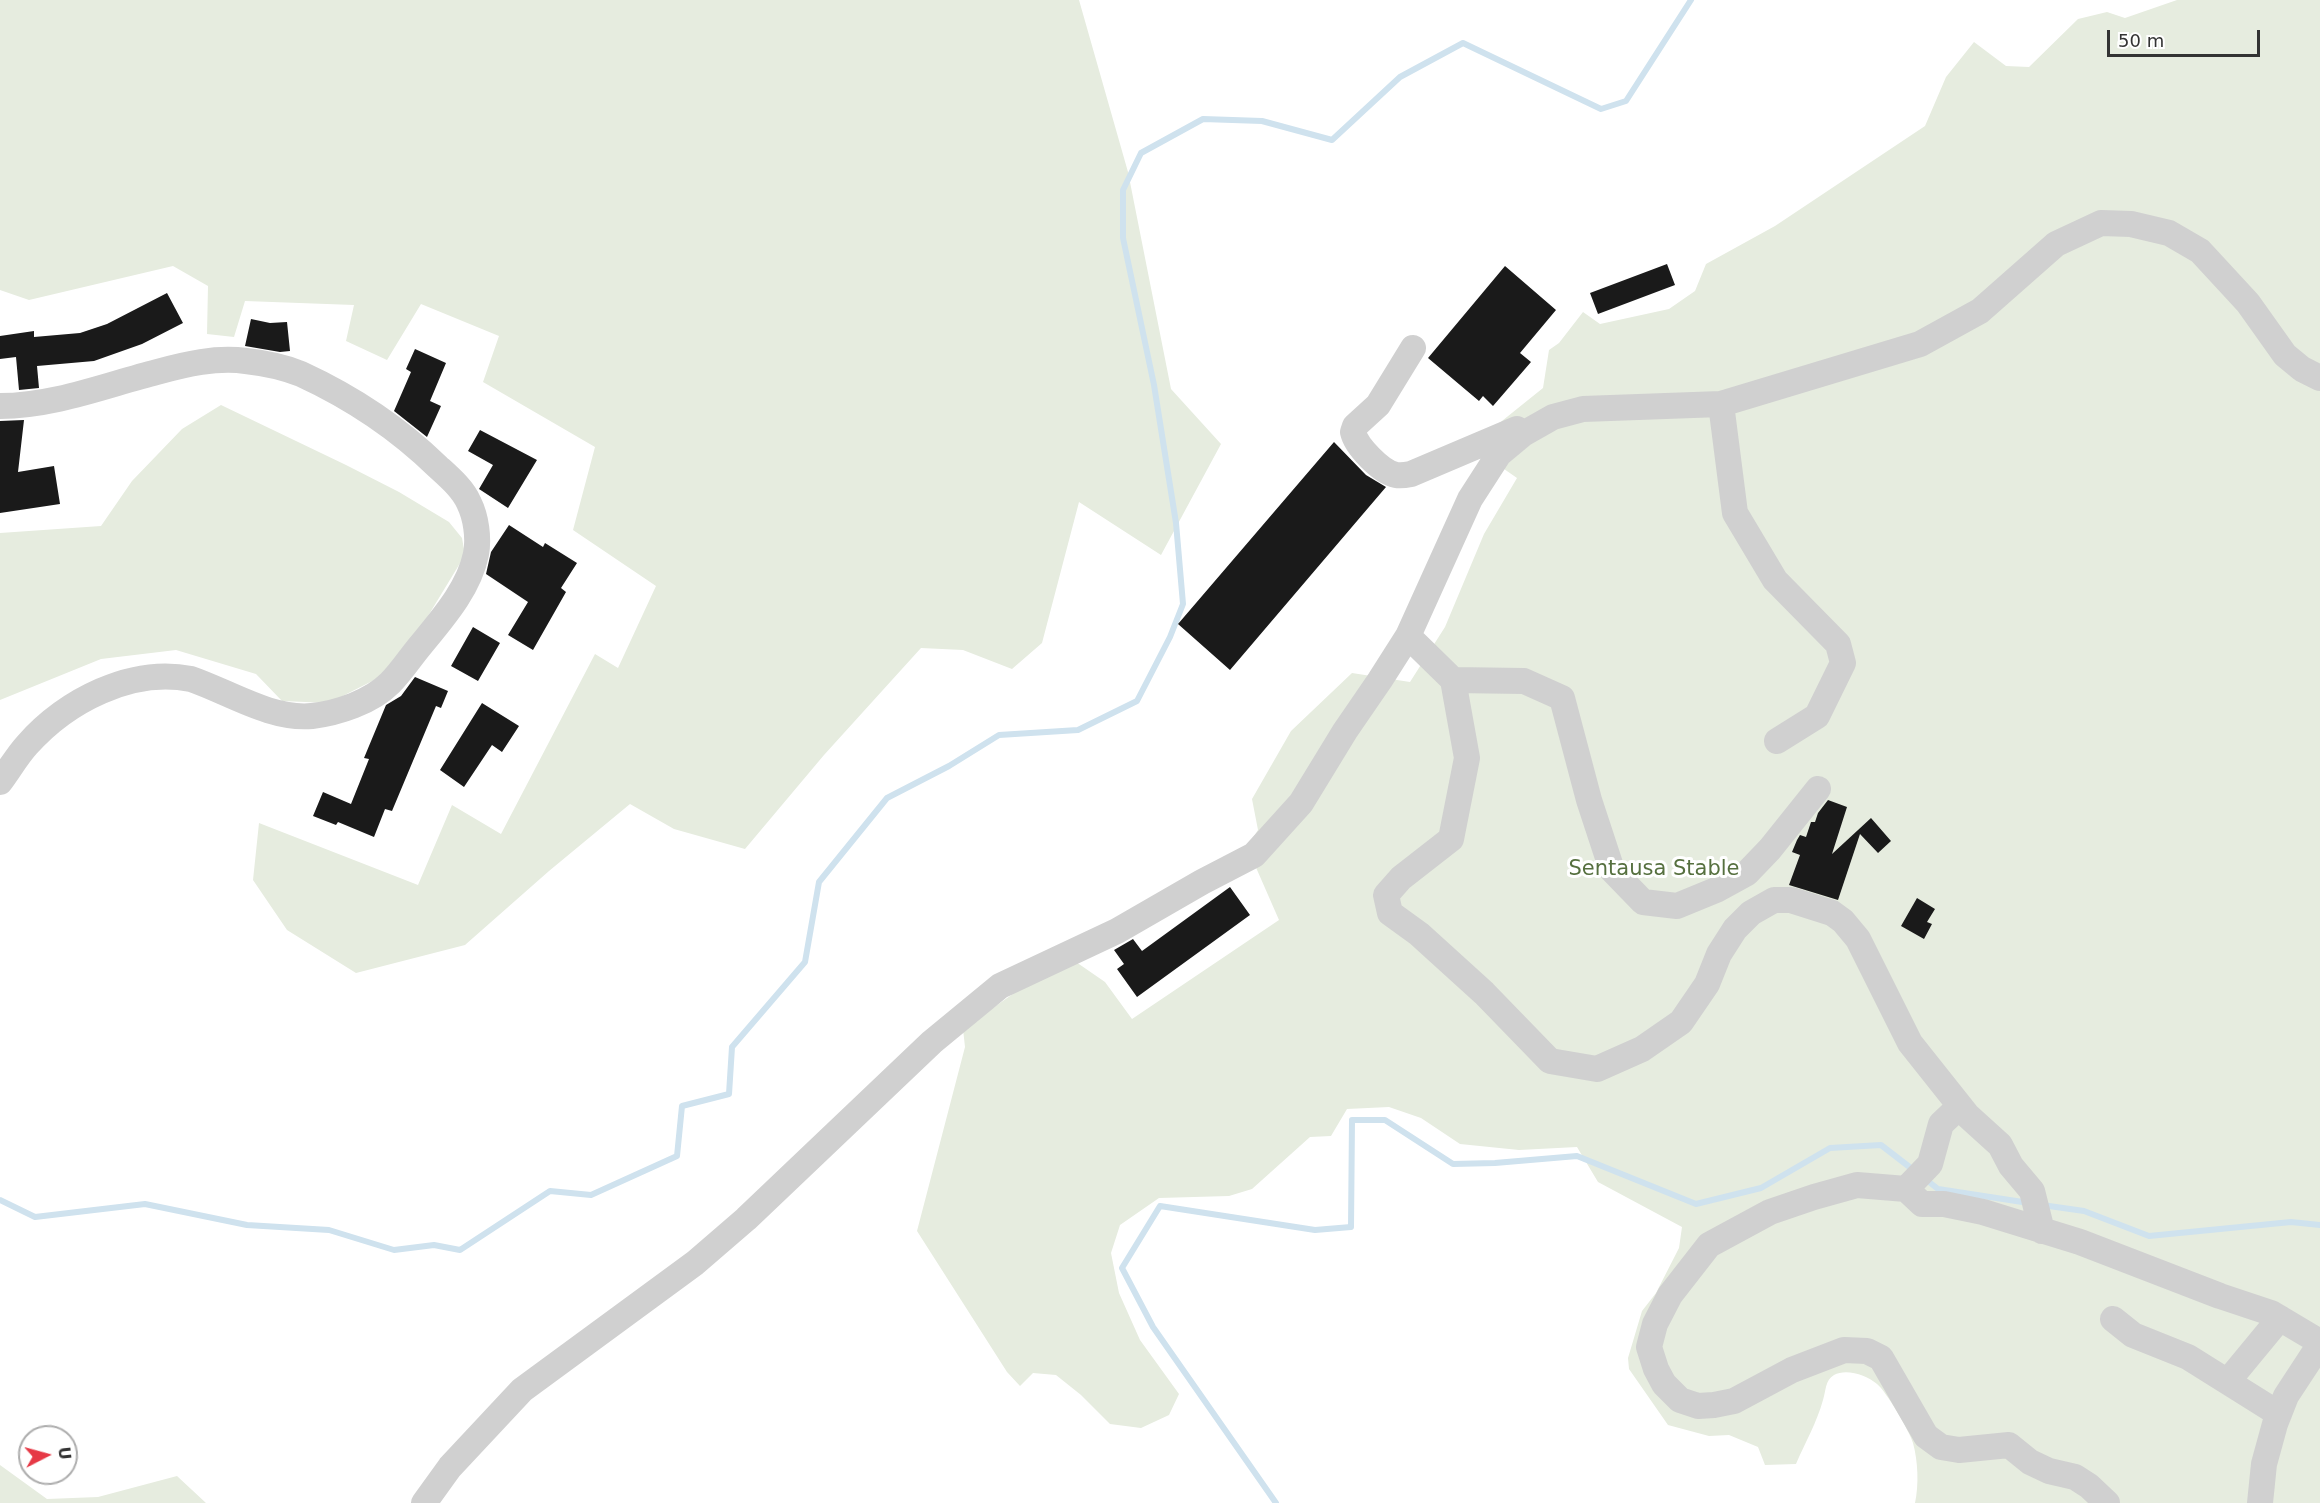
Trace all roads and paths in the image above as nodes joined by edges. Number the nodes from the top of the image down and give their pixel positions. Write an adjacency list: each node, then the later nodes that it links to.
1 (1413, 348): 5 (street)
2 (2320, 378): 3 (street)
3 (1721, 404): 5 (street); 8 (street)
4 (0, 406): 9 (street)
5 (1538, 426): 6 (street)
6 (1408, 636): 7 (street); 19 (street)
7 (1453, 680): 10 (street); 11 (street)
8 (1778, 741)
9 (0, 782)
10 (1818, 789)
11 (1960, 1106): 12 (street); 13 (street)
12 (1916, 1178): 13 (street); 20 (street)
13 (2042, 1225): 14 (street)
14 (2280, 1318): 16 (street); 17 (street)
15 (2113, 1319): 17 (street)
16 (2320, 1343): 18 (street)
17 (2228, 1381): 18 (street)
18 (2279, 1414): 21 (street)
19 (424, 1503)
20 (2107, 1503)
21 (2260, 1503)

